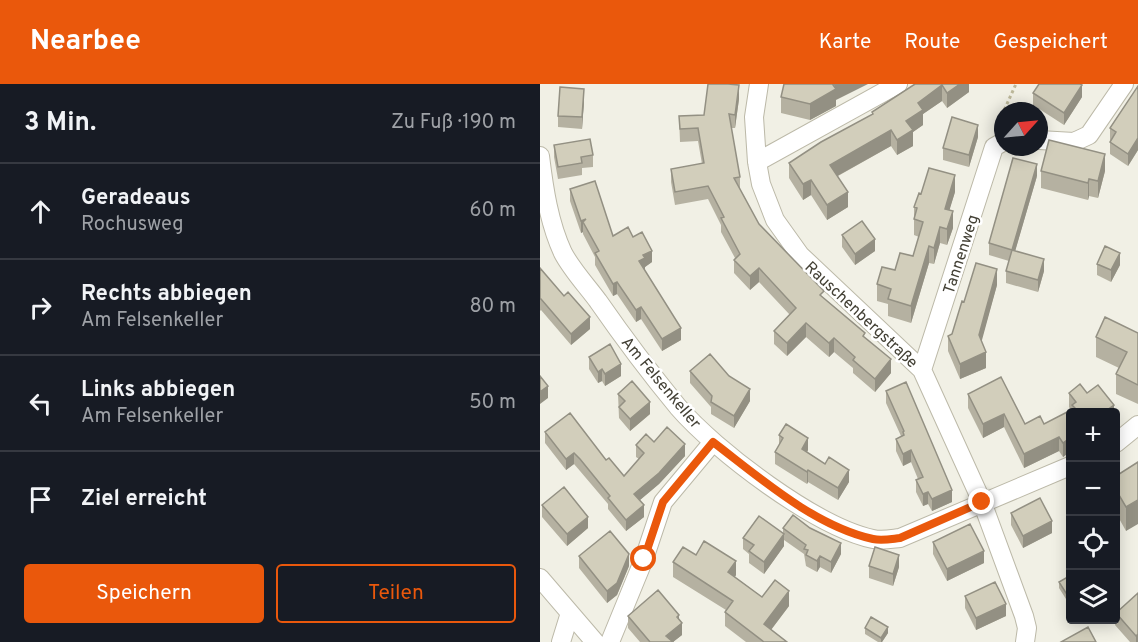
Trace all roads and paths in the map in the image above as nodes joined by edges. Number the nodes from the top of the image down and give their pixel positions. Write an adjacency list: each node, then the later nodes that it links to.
1 (759, 84): 9 (street, Rauschenbergstraße)
2 (898, 84): 9 (street)
3 (1016, 84): 5 (path)
4 (1124, 84): 6 (street)
5 (1007, 102)
6 (1048, 141)
7 (540, 156): 13 (street, Am Felsenkeller)
8 (995, 156): 10 (street, Tannenweg)
9 (757, 162): 10 (street, Rauschenbergstraße)
10 (922, 370): 15 (street, Rauschenbergstraße)
11 (1138, 425): 12 (street)
12 (1120, 440)
13 (713, 442): 15 (street, Am Felsenkeller); 20 (street)
14 (1066, 468): 15 (street, Am Felsenkeller)
15 (982, 502): 21 (street, Rauschenbergstraße)
16 (540, 578): 17 (street)
17 (570, 613): 18 (street); 19 (street)
18 (561, 642)
19 (595, 642)
20 (610, 642)
21 (1026, 642)

